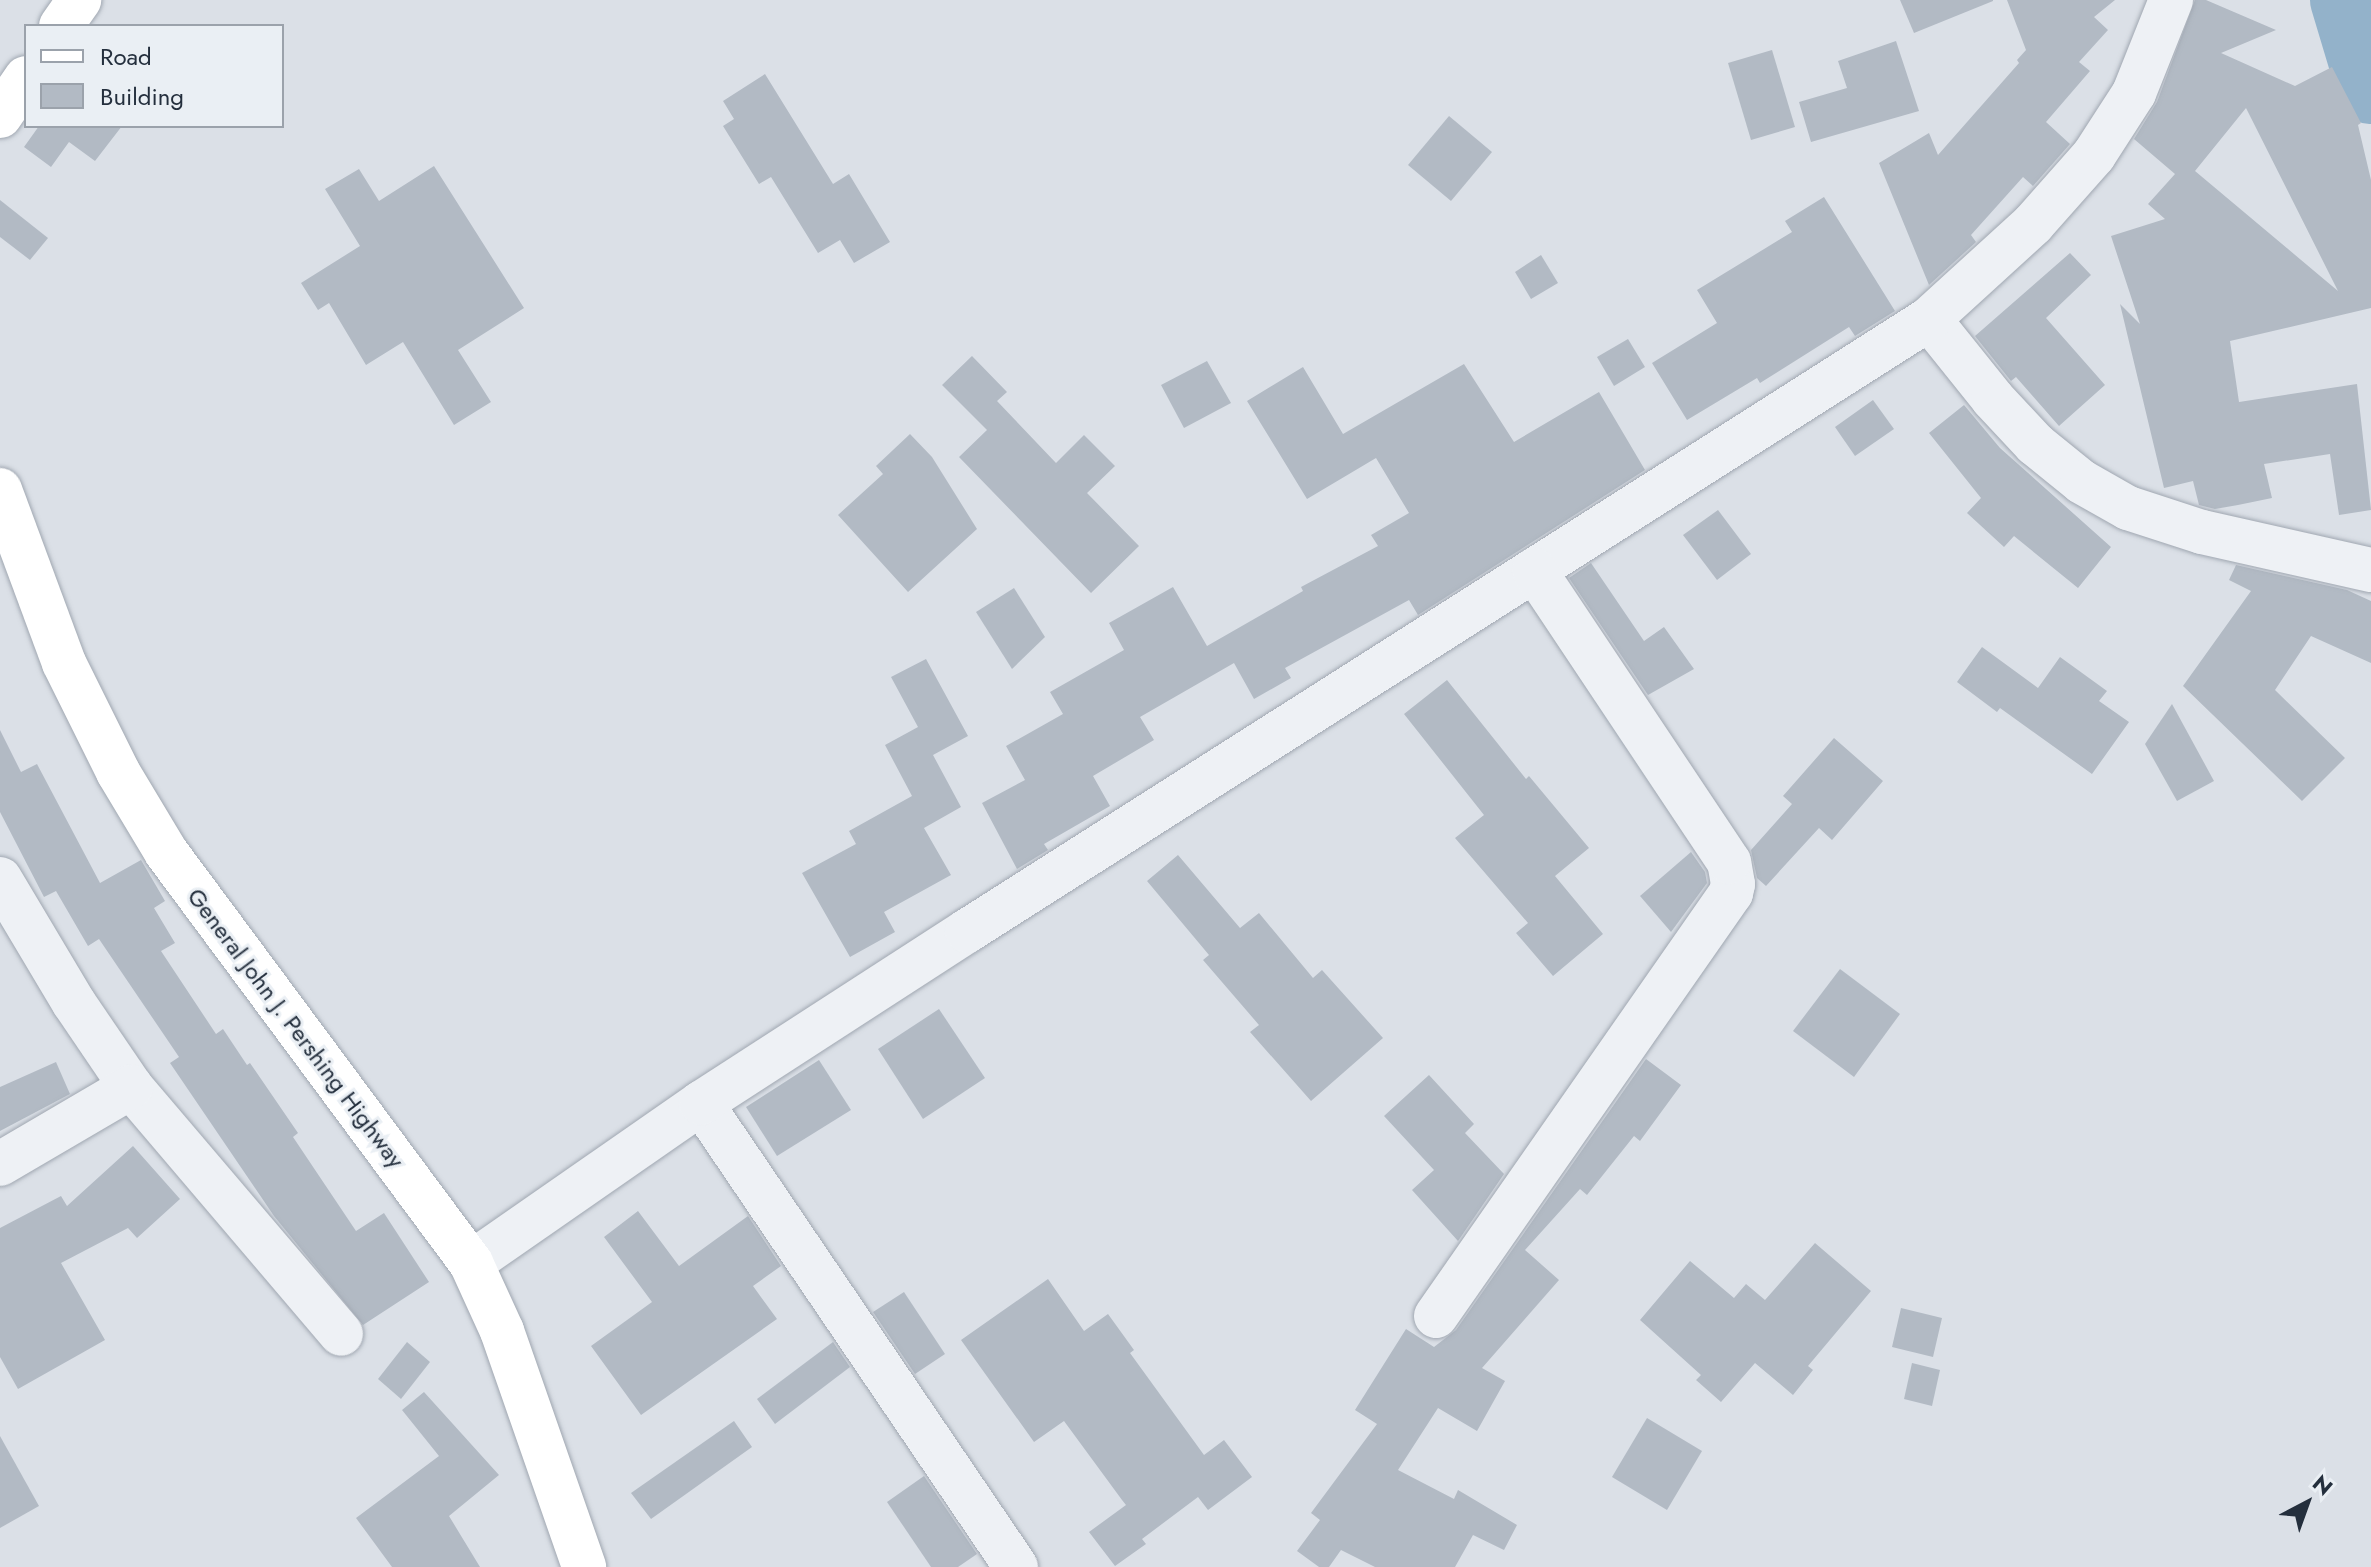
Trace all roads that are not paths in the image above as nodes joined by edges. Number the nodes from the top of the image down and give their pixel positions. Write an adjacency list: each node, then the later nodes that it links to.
1 (79, 0): 3 (main road)
2 (2171, 0): 6 (street)
3 (62, 24)
4 (24, 81): 5 (main road)
5 (0, 116)
6 (1929, 319): 8 (street); 9 (street)
7 (0, 490): 14 (main road, General John J. Pershing Highway)
8 (1534, 570): 12 (street); 15 (street)
9 (2371, 570)
10 (0, 879): 11 (street)
11 (131, 1087): 13 (street); 16 (street)
12 (701, 1103): 14 (street); 18 (street)
13 (0, 1164)
14 (471, 1263): 17 (main road, General John J. Pershing Highway)
15 (1436, 1316)
16 (341, 1334)
17 (584, 1567)
18 (1016, 1567)

